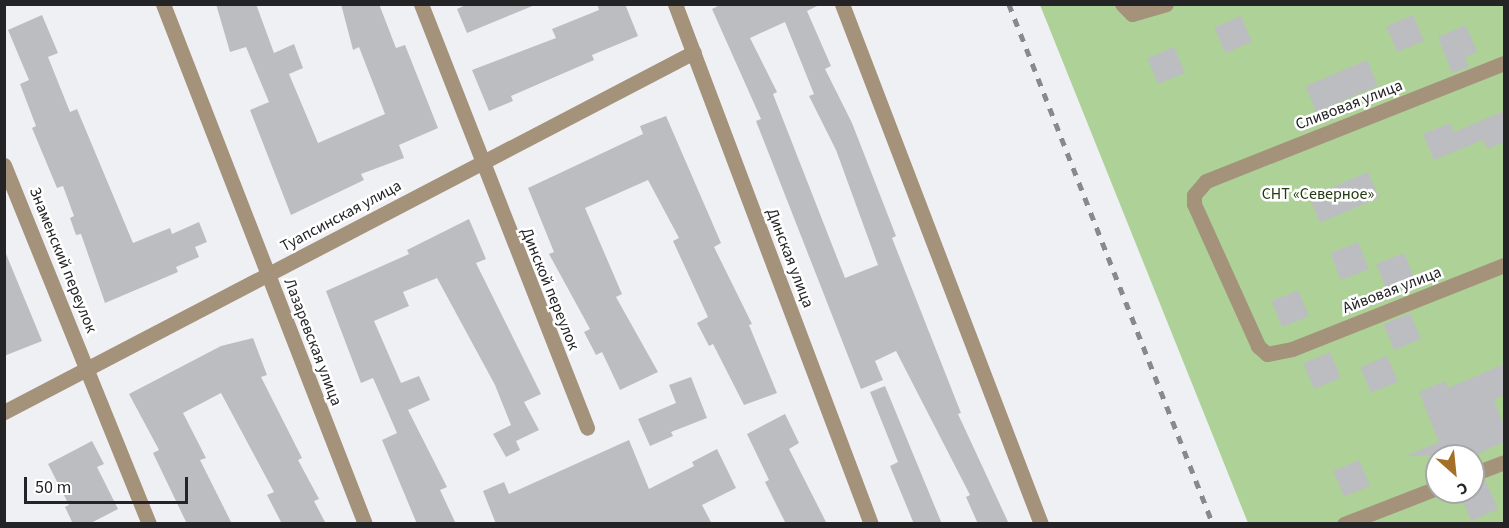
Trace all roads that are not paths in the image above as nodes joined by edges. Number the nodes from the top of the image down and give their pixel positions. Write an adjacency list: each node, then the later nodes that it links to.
1 (163, 4): 13 (street, Лазаревская улица)
2 (421, 4): 9 (street, Динской переулок)
3 (675, 4): 7 (street, Динская улица)
4 (842, 4): 23 (street)
5 (1122, 4): 6 (street)
6 (1166, 4)
7 (694, 52): 9 (street, Туапсинская улица); 22 (street, Динская улица)
8 (1504, 63): 11 (street, Сливовая улица)
9 (480, 164): 13 (street, Туапсинская улица); 16 (street, Динской переулок)
10 (4, 165): 14 (street, Знаменский переулок)
11 (1206, 181): 12 (street, Айвовая улица)
12 (1504, 265)
13 (267, 275): 14 (street, Туапсинская улица); 21 (street, Лазаревская улица)
14 (88, 369): 15 (street, Туапсинская улица); 20 (street, Знаменский переулок)
15 (4, 412)
16 (587, 428)
17 (1504, 462): 18 (street)
18 (1485, 469)
19 (1425, 493): 24 (street)
20 (149, 524)
21 (365, 524)
22 (871, 524)
23 (1041, 524)
24 (1344, 524)

